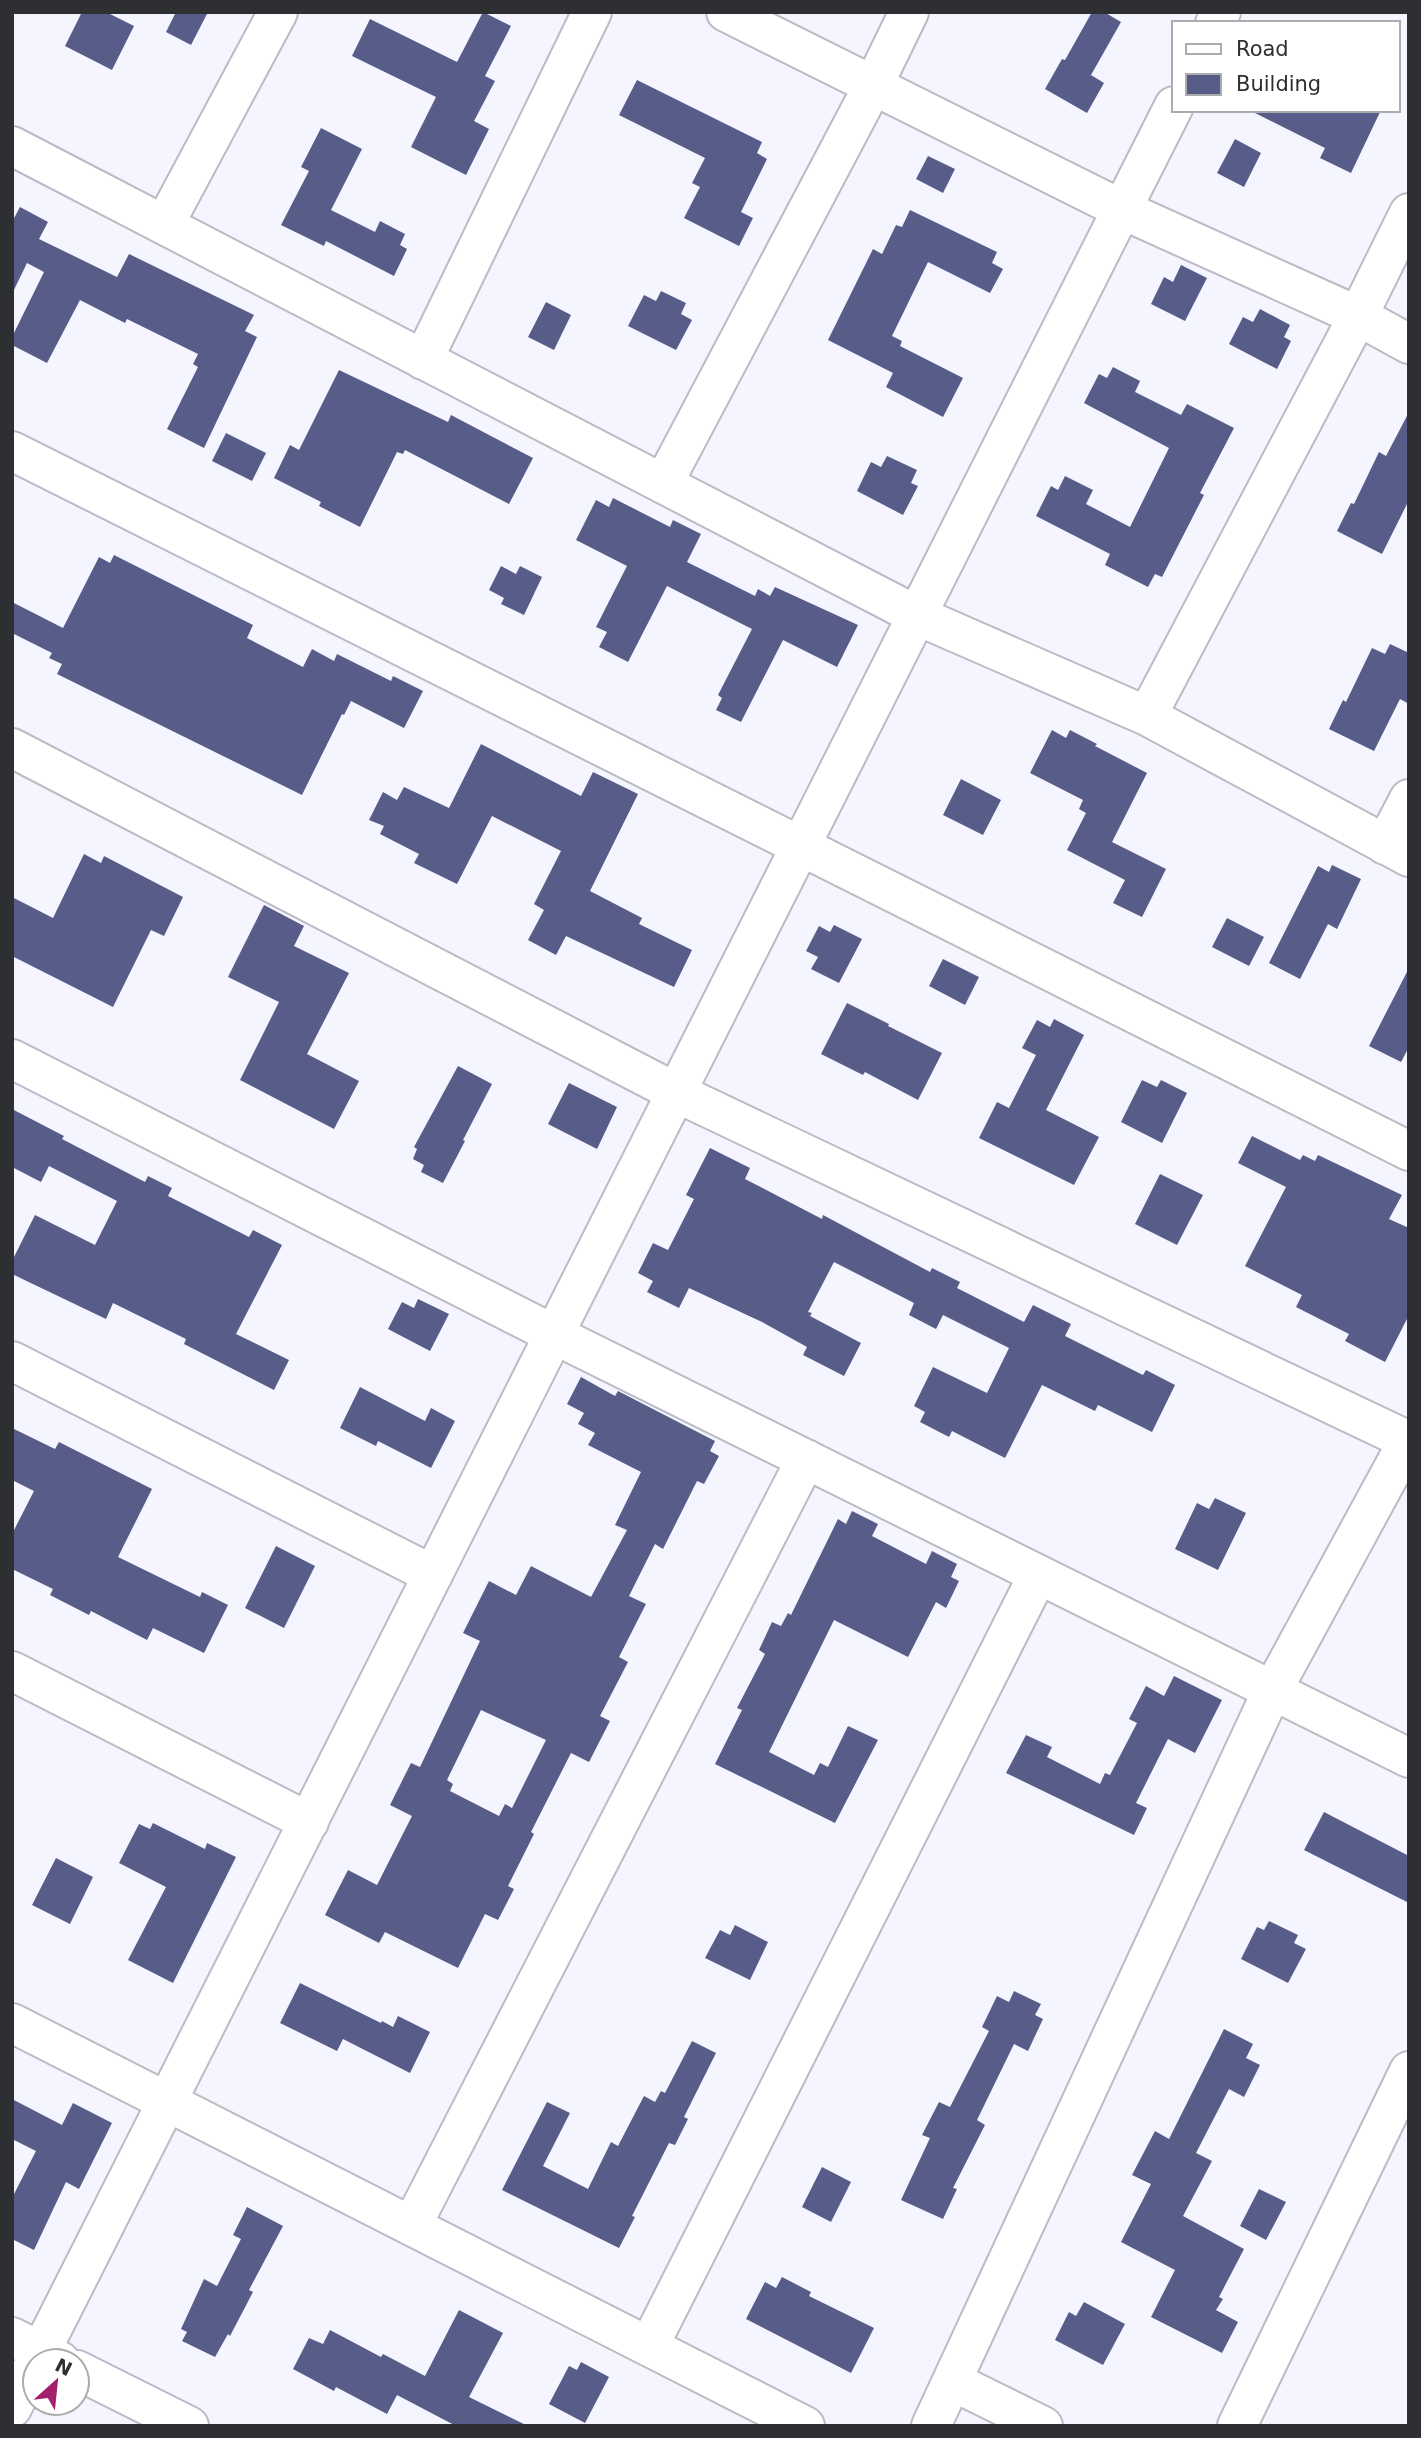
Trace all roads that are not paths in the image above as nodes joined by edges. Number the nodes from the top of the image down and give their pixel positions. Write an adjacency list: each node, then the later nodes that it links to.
1 (278, 12): 10 (street)
2 (592, 12): 13 (street)
3 (726, 12): 5 (street)
4 (909, 12): 5 (street)
5 (873, 86): 8 (street); 15 (street)
6 (1172, 110): 8 (street)
7 (12, 146): 10 (street)
8 (1123, 210): 11 (street); 16 (street)
9 (1409, 213): 11 (street)
10 (164, 225): 13 (street)
11 (1358, 316): 12 (street); 17 (street)
12 (1409, 344)
13 (423, 360): 15 (street)
14 (12, 451): 20 (street)
15 (663, 484): 16 (street)
16 (918, 616): 17 (street); 20 (street)
17 (1147, 716): 21 (street)
18 (12, 748): 23 (street)
19 (1409, 799): 21 (street)
20 (801, 846): 23 (street); 24 (street)
21 (1397, 851)
22 (12, 1059): 25 (street)
23 (677, 1093): 25 (street); 27 (street)
24 (1409, 1151)
25 (555, 1335): 28 (street); 29 (street)
26 (12, 1361): 29 (street)
27 (1408, 1440): 32 (street)
28 (806, 1460): 30 (street); 38 (street)
29 (433, 1575): 34 (street)
30 (1038, 1575): 32 (street); 39 (street)
31 (12, 1671): 34 (street)
32 (1272, 1691): 33 (street); 42 (street)
33 (1409, 1758)
34 (309, 1822): 37 (street)
35 (12, 2023): 37 (street)
36 (1409, 2071): 49 (street)
37 (168, 2101): 38 (street); 40 (street)
38 (412, 2225): 39 (street)
39 (649, 2346): 46 (street)
40 (41, 2347)
41 (91, 2377): 45 (street)
42 (952, 2381): 47 (street); 48 (street)
43 (21, 2389): 44 (street)
44 (12, 2408)
45 (189, 2426)
46 (805, 2426)
47 (931, 2426)
48 (1043, 2426)
49 (1237, 2426)

